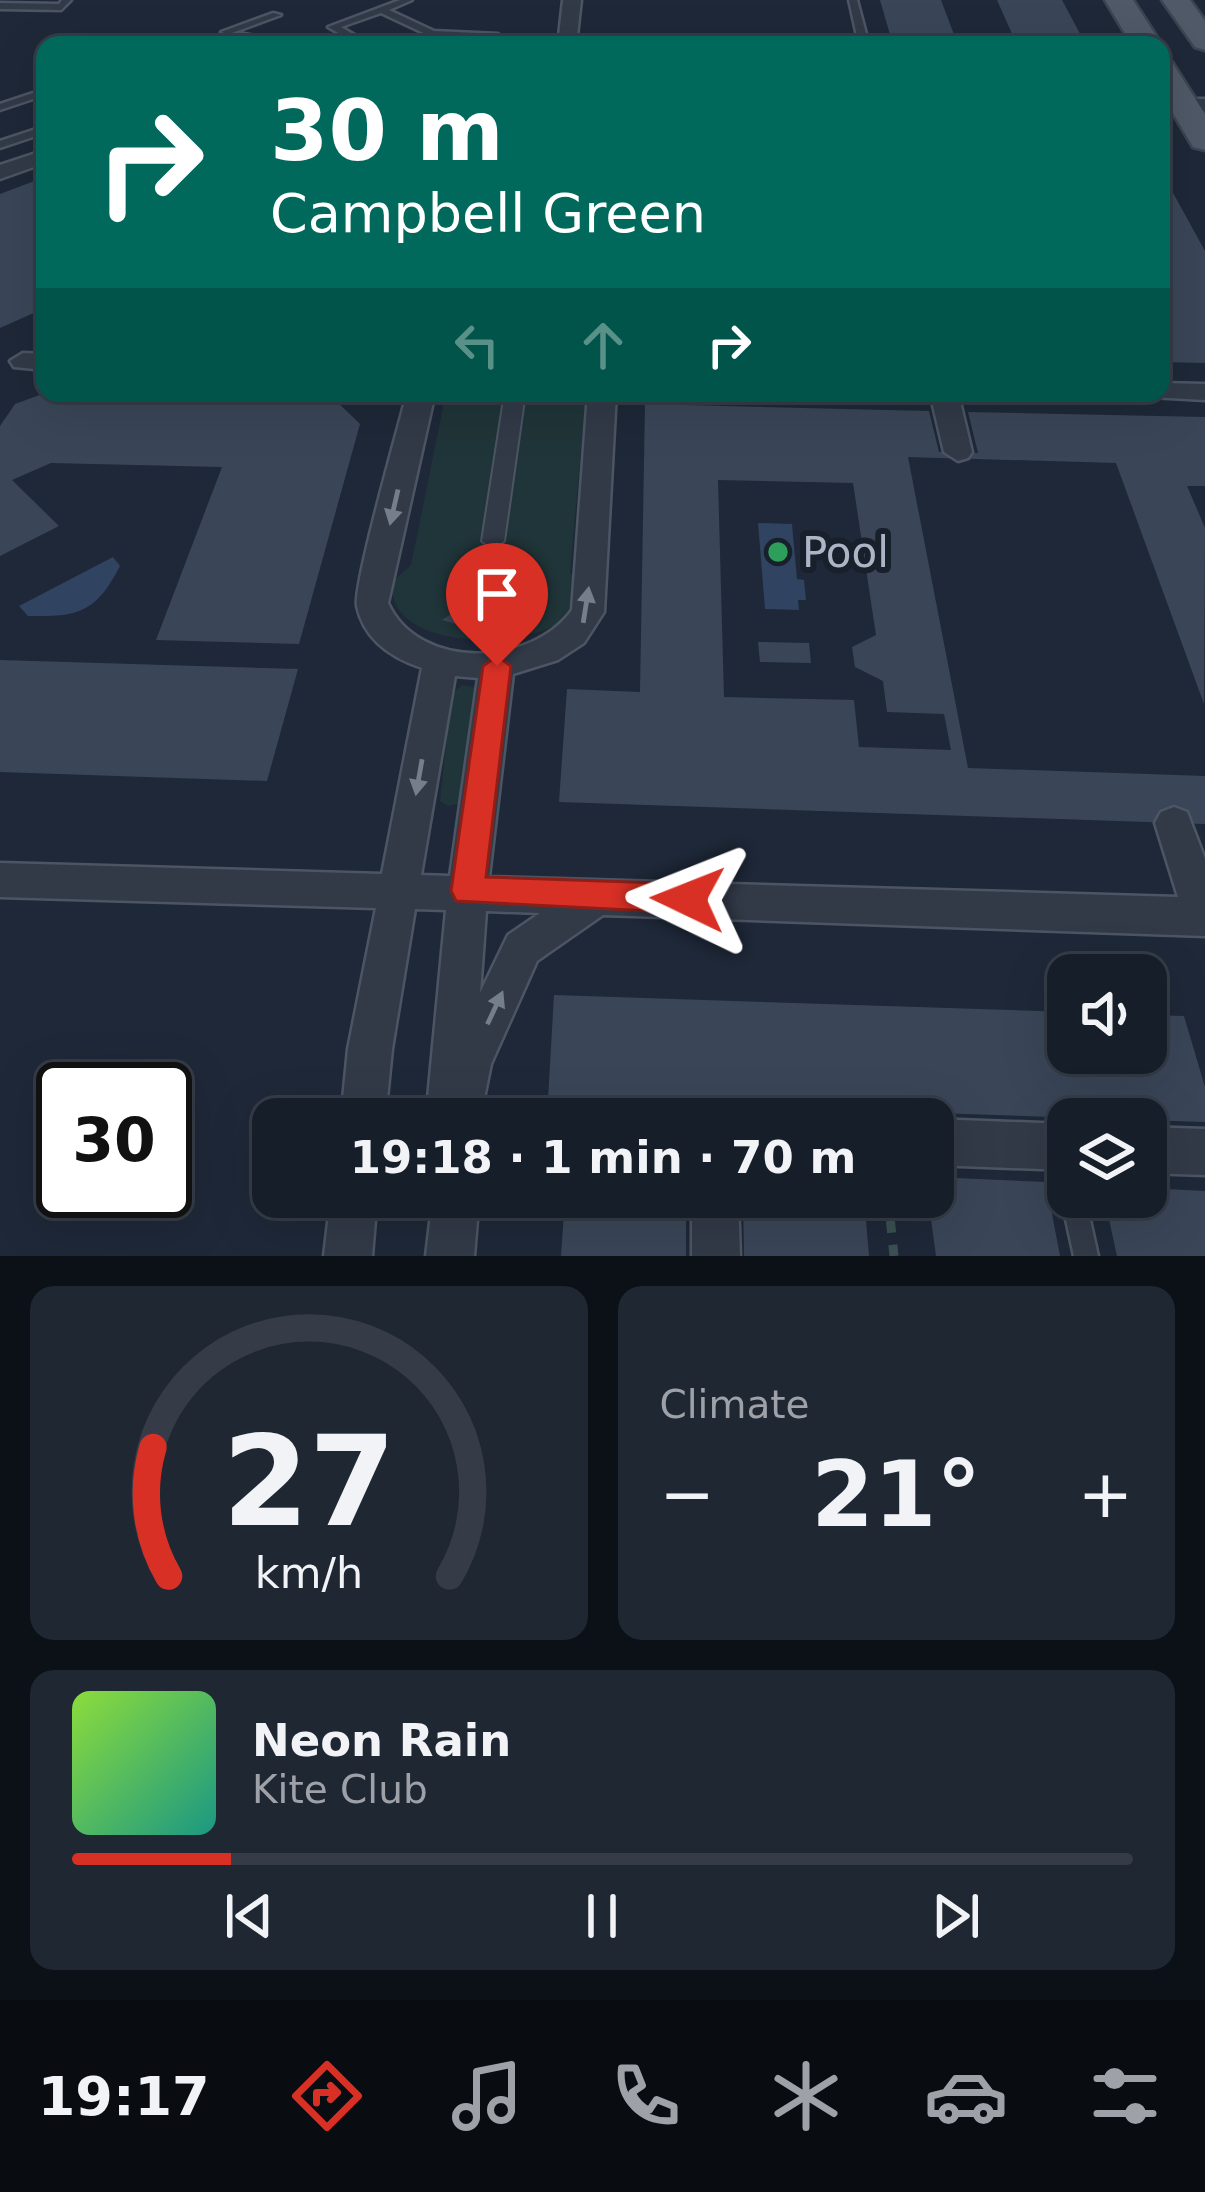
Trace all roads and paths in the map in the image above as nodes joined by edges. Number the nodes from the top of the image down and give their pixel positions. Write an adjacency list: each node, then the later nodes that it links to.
1 (67, 0): 7 (lane)
2 (408, 0): 8 (lane)
3 (572, 0): 13 (street)
4 (853, 0): 14 (lane)
5 (1119, 0): 15 (main road)
6 (1175, 0): 16 (main road)
7 (0, 6)
8 (381, 10): 11 (lane); 12 (lane)
9 (276, 15): 10 (lane)
10 (212, 36)
11 (348, 36)
12 (495, 36)
13 (569, 36)
14 (861, 36)
15 (1141, 36)
16 (1205, 40)
17 (1170, 85): 20 (main road)
18 (36, 95): 19 (lane)
19 (0, 107)
20 (1188, 120)
21 (36, 132): 22 (lane)
22 (0, 145)
23 (36, 159): 24 (street)
24 (0, 172)
25 (1170, 391): 26 (street)
26 (1205, 392)
27 (419, 402): 33 (street, one-way to 33)
28 (514, 402): 32 (street)
29 (601, 402): 34 (street, one-way to 29)
30 (946, 402): 31 (street)
31 (958, 452)
32 (493, 541)
33 (440, 665): 34 (street); 37 (street, one-way to 37)
34 (497, 666): 38 (street)
35 (1174, 823): 40 (street)
36 (0, 880): 37 (street)
37 (399, 889): 38 (street); 41 (street)
38 (468, 891): 39 (street); 42 (street)
39 (598, 896): 40 (street); 43 (street, one-way to 39)
40 (1205, 916)
41 (365, 1098)
42 (450, 1098)
43 (466, 1098)
44 (954, 1144): 47 (street)
45 (1167, 1151): 46 (street)
46 (1205, 1152)
47 (1047, 1153)
48 (353, 1218): 54 (street)
49 (444, 1218): 55 (street)
50 (452, 1218): 55 (street)
51 (715, 1218): 56 (street)
52 (890, 1218): 57 (path)
53 (1078, 1218): 58 (lane)
54 (348, 1256)
55 (446, 1256)
56 (716, 1256)
57 (895, 1256)
58 (1086, 1256)

